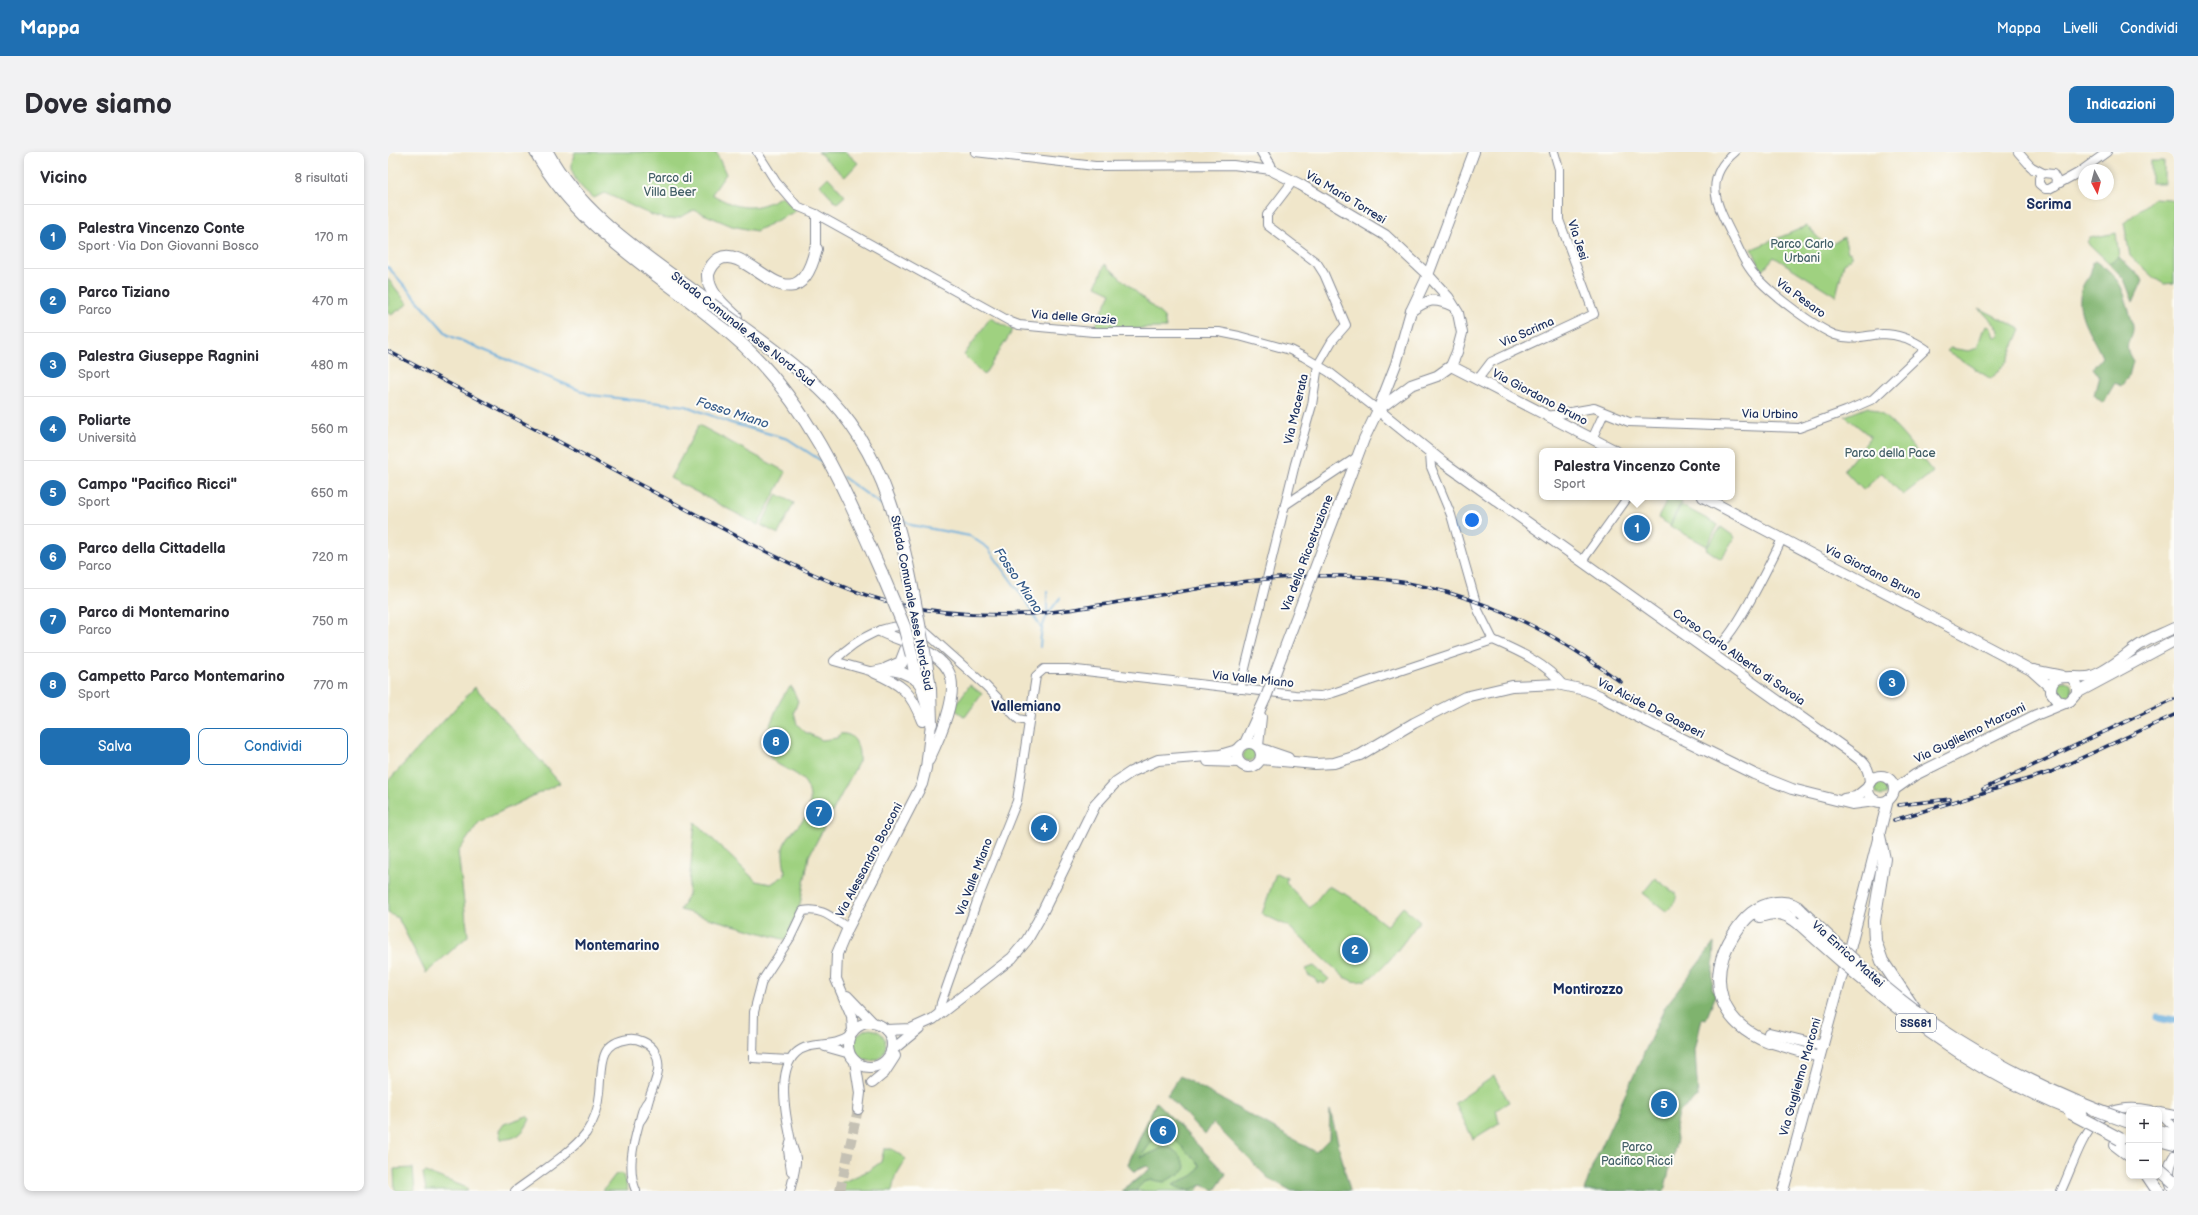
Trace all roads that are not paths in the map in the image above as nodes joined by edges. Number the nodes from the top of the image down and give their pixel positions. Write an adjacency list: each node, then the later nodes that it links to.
1 (536, 152): 19 (highway, Strada Comunale Asse Nord-Sud)
2 (547, 152): 19 (highway, Strada Comunale Asse Nord-Sud)
3 (758, 152): 20 (street, Via delle Grazie)
4 (976, 152): 12 (street, Via Mario Torresi)
5 (1262, 152): 12 (main road)
6 (1474, 152): 22 (main road, Via della Ricostruzione)
7 (1554, 152): 26 (street, Via Jesi)
8 (1734, 152): 27 (street, Via Pesaro)
9 (2018, 152): 15 (street)
10 (2106, 152): 11 (street)
11 (2090, 164)
12 (1271, 170): 17 (main road, Via Mario Torresi)
13 (2078, 172): 16 (street)
14 (2078, 173): 18 (street)
15 (2042, 175): 16 (street); 18 (street)
16 (2055, 176): 18 (street)
17 (1293, 181): 22 (main road, Via Mario Torresi); 28 (street, Via Macerata)
18 (2055, 186)
19 (566, 189): 23 (highway, Strada Comunale Asse Nord-Sud); 49 (highway, Strada Comunale Asse Nord-Sud, bridge)
20 (816, 214): 21 (street); 28 (street, Via delle Grazie)
21 (816, 249): 23 (highway)
22 (1428, 274): 24 (main road, Via Mario Torresi); 25 (main road, Via della Ricostruzione)
23 (712, 298): 64 (highway, Strada Comunale Asse Nord-Sud, bridge)
24 (1453, 306): 25 (main road); 29 (main road, Via Mario Torresi)
25 (1411, 311): 31 (main road, Via della Ricostruzione)
26 (1594, 314): 30 (street, Via Scrima)
27 (1926, 349): 32 (street, Via Urbino)
28 (1318, 365): 31 (street, Via delle Grazie); 40 (street, Via Macerata)
29 (1451, 366): 30 (main road, Via Giordano Bruno); 31 (main road)
30 (1478, 379): 33 (main road, Via Giordano Bruno)
31 (1378, 410): 36 (main road, Corso Carlo Alberto di Savoia); 37 (main road, Via della Ricostruzione)
32 (1604, 413): 33 (street, Via Urbino); 34 (street)
33 (1548, 416): 34 (main road, Via Giordano Bruno)
34 (1592, 439): 35 (main road, Via Giordano Bruno)
35 (1610, 448)
36 (1430, 453): 42 (main road, Corso Carlo Alberto di Savoia); 45 (street)
37 (1357, 457): 40 (street); 65 (main road, Via della Ricostruzione, bridge)
38 (1626, 500): 42 (street)
39 (1709, 500): 41 (main road, Via Giordano Bruno)
40 (1285, 505): 58 (street, Via Macerata)
41 (1782, 539): 47 (street); 52 (main road, Via Giordano Bruno)
42 (1582, 561): 48 (main road, Corso Carlo Alberto di Savoia)
43 (2174, 628): 55 (main road)
44 (880, 631): 53 (street); 63 (street); 70 (main road)
45 (1493, 640): 57 (street); 58 (street, Via Valle Miano)
46 (2174, 641): 60 (main road, Via Guglielmo Marconi)
47 (1720, 645): 48 (street); 50 (street)
48 (1703, 647): 50 (main road, Corso Carlo Alberto di Savoia)
49 (909, 653): 51 (highway); 56 (highway, Strada Comunale Asse Nord-Sud)
50 (1721, 660): 73 (main road, Corso Carlo Alberto di Savoia)
51 (887, 669): 53 (main road); 56 (main road)
52 (2031, 670): 54 (main road, Via Giordano Bruno); 59 (main road, Via Giordano Bruno)
53 (873, 672): 64 (main road)
54 (2062, 676): 55 (main road); 59 (main road, Via Guglielmo Marconi)
55 (2072, 678): 60 (main road)
56 (916, 680): 64 (main road)
57 (1564, 686): 67 (main road, Via Alcide De Gasperi); 75 (main road, Via Alcide De Gasperi)
58 (1240, 689): 63 (street, Via Valle Miano)
59 (2052, 692): 61 (main road); 62 (main road, Via Guglielmo Marconi)
60 (2077, 693): 61 (main road, Via Guglielmo Marconi)
61 (2066, 703): 62 (main road, Via Guglielmo Marconi)
62 (2036, 715): 71 (main road, Via Guglielmo Marconi)
63 (1028, 721): 82 (street, Via Valle Miano)
64 (926, 722): 70 (main road, Via Alessandro Bocconi)
65 (1255, 731): 66 (main road); 67 (main road)
66 (1241, 746): 67 (main road); 68 (main road); 69 (main road)
67 (1262, 753): 69 (main road)
68 (1221, 759): 69 (main road); 82 (main road)
69 (1239, 762)
70 (926, 768): 79 (main road, Via Alessandro Bocconi)
71 (1916, 775): 72 (main road, Via Guglielmo Marconi); 74 (main road, Via Guglielmo Marconi)
72 (1890, 778): 73 (main road); 74 (main road)
73 (1868, 785): 75 (main road, Via Alcide De Gasperi); 77 (main road)
74 (1895, 789): 76 (main road)
75 (1840, 800): 77 (main road, Via Alcide De Gasperi)
76 (1888, 800): 77 (main road); 78 (main road, Via Guglielmo Marconi)
77 (1876, 801): 78 (main road, Via Guglielmo Marconi)
78 (1880, 832): 81 (highway, SS681); 90 (main road, Via Guglielmo Marconi)
79 (848, 928): 80 (main road, Via Alessandro Bocconi); 94 (street)
80 (840, 988): 83 (main road); 86 (main road, Via Alessandro Bocconi)
81 (1917, 1013): 87 (highway, Via Enrico Mattei / SS681, bridge); 102 (highway, Via Enrico Mattei / SS681, bridge)
82 (939, 1014): 84 (main road)
83 (873, 1023): 85 (main road); 86 (main road)
84 (924, 1024): 85 (main road); 91 (main road)
85 (886, 1030): 91 (main road)
86 (851, 1033): 89 (street); 92 (main road)
87 (1769, 1038): 88 (main road, Via Enrico Mattei); 97 (highway, Via Enrico Mattei / SS681, bridge)
88 (1792, 1045): 90 (main road); 93 (main road)
89 (820, 1046): 92 (street); 94 (street)
90 (1823, 1046): 93 (main road, Via Guglielmo Marconi)
91 (895, 1048): 95 (main road); 96 (main road)
92 (852, 1058): 95 (main road); 96 (main road)
93 (1819, 1058): 119 (main road, Via Guglielmo Marconi)
94 (789, 1060): 118 (street)
95 (880, 1064): 96 (main road)
96 (872, 1083)
97 (2047, 1100): 104 (highway, Via Enrico Mattei / SS681, bridge); 108 (highway, bridge); 110 (highway, bridge)
98 (2126, 1108): 120 (street)
99 (2162, 1113): 101 (street)
100 (2162, 1115): 103 (street)
101 (2174, 1115)
102 (2126, 1121)
103 (2174, 1127)
104 (2126, 1129)
105 (2162, 1132): 106 (highway)
106 (2174, 1135)
107 (2162, 1141): 109 (highway)
108 (2126, 1143)
109 (2174, 1144)
110 (2126, 1153)
111 (2174, 1157): 115 (main road)
112 (2162, 1172): 114 (highway, bridge)
113 (2150, 1179): 121 (highway)
114 (2174, 1182)
115 (2174, 1190)
116 (515, 1191): 117 (street)
117 (636, 1191)
118 (790, 1191)
119 (1783, 1191)
120 (2061, 1191)
121 (2158, 1191)

